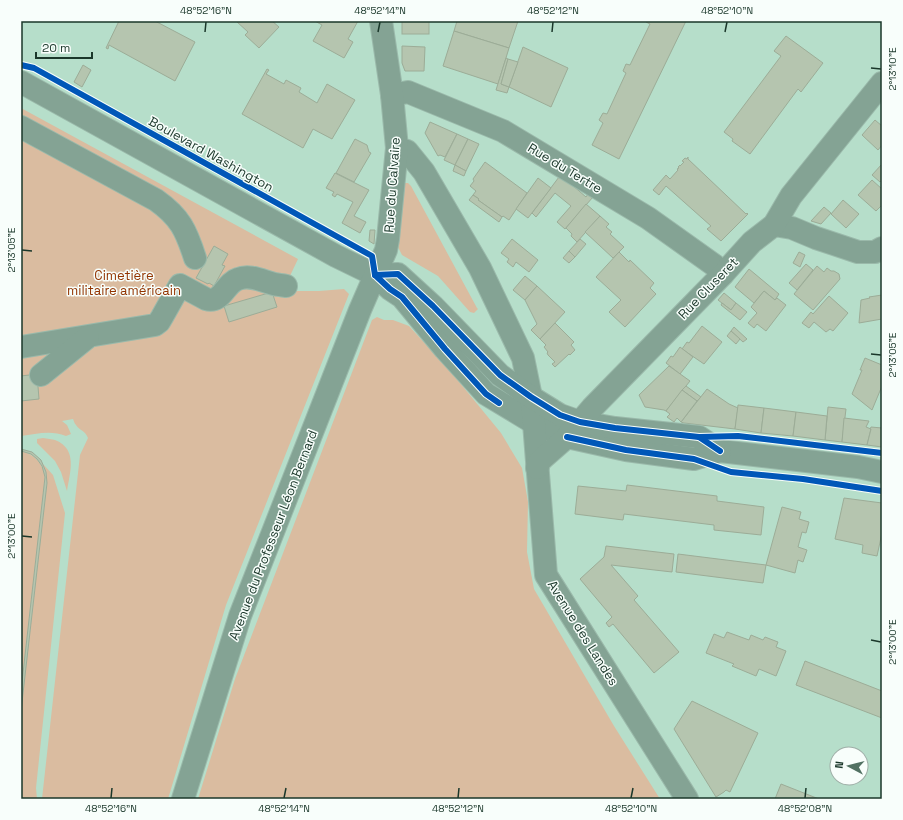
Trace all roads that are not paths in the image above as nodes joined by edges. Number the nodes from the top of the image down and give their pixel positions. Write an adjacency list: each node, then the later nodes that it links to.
1 (382, 21): 4 (street, Rue du Calvaire)
2 (21, 82): 10 (street)
3 (882, 83): 7 (street)
4 (392, 95): 6 (street, Rue du Calvaire); 9 (street, Rue du Tertre)
5 (21, 127): 11 (street)
6 (397, 148): 10 (street, Rue du Calvaire); 16 (street, Avenue des Landes)
7 (774, 225): 8 (street); 9 (street, Rue Cluseret)
8 (882, 248)
9 (723, 274): 18 (street, Rue Cluseret)
10 (375, 275): 16 (street); 17 (street); 21 (street, Avenue du Professeur Léon Bernard)
11 (180, 285): 12 (street); 13 (street)
12 (286, 286)
13 (89, 336): 14 (street); 15 (street)
14 (21, 347)
15 (41, 375)
16 (530, 397): 17 (street, Avenue des Landes); 18 (street)
17 (534, 424): 18 (street); 19 (street, Avenue des Landes)
18 (574, 430): 19 (street); 20 (street)
19 (537, 468): 22 (street, Avenue des Landes)
20 (882, 472)
21 (184, 799)
22 (687, 799)

